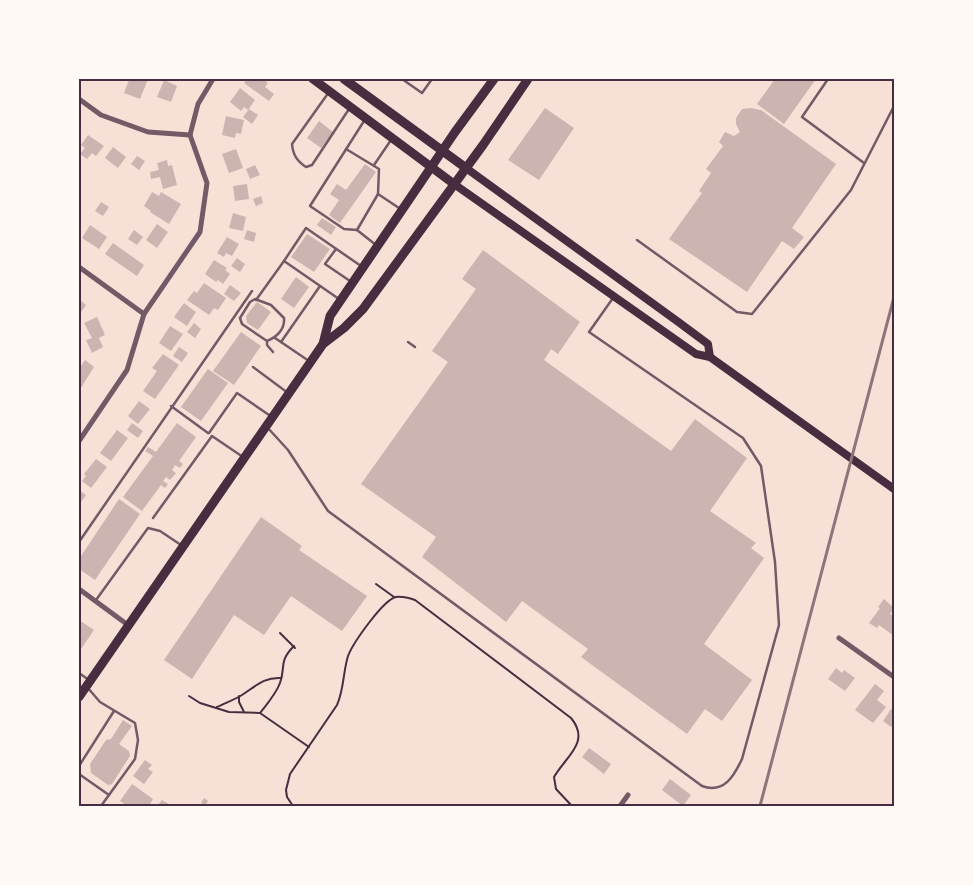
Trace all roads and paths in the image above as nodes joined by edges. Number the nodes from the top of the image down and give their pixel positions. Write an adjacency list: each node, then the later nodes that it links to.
1 (213, 79): 14 (street)
2 (313, 79): 9 (main road)
3 (344, 79): 17 (main road)
4 (402, 79): 5 (lane)
5 (432, 79)
6 (494, 79): 17 (main road)
7 (528, 79): 21 (main road)
8 (828, 79): 18 (lane)
9 (330, 91): 11 (main road); 11 (lane)
10 (79, 99): 14 (street)
11 (351, 106): 13 (main road)
12 (894, 106): 18 (lane)
13 (366, 118): 15 (main road); 16 (lane)
14 (190, 135): 38 (street)
15 (393, 138): 19 (lane); 20 (main road)
16 (346, 149): 19 (lane); 25 (lane)
17 (442, 151): 20 (main road); 21 (main road)
18 (865, 163): 26 (lane)
19 (374, 165): 23 (lane)
20 (432, 167): 22 (main road); 24 (main road)
21 (466, 168): 22 (main road); 46 (main road)
22 (454, 184): 35 (main road); 43 (main road)
23 (378, 194): 24 (lane); 25 (lane)
24 (403, 211): 27 (main road)
25 (357, 230): 27 (lane)
26 (637, 240)
27 (378, 246): 31 (main road)
28 (336, 249): 29 (lane); 31 (lane); 32 (lane)
29 (284, 261): 33 (lane); 36 (lane)
30 (79, 267): 38 (street)
31 (363, 268): 32 (main road)
32 (352, 283): 37 (main road)
33 (320, 286): 37 (lane); 41 (lane)
34 (252, 291): 50 (lane)
35 (613, 297): 46 (main road); 52 (lane)
36 (256, 300): 39 (lane); 40 (lane)
37 (340, 300): 43 (main road)
38 (144, 314): 55 (street)
39 (275, 338): 40 (lane); 41 (lane)
40 (267, 341): 45 (lane)
41 (281, 342): 47 (lane)
42 (408, 342): 44 (lane)
43 (323, 344): 47 (main road)
44 (415, 347)
45 (273, 352)
46 (710, 356): 59 (main road)
47 (310, 362): 49 (main road)
48 (253, 367): 49 (lane)
49 (289, 394): 51 (main road)
50 (171, 406): 54 (lane); 61 (lane)
51 (272, 417): 52 (main road); 54 (lane)
52 (266, 426): 58 (main road)
53 (79, 430): 55 (street)
54 (209, 433): 56 (lane)
55 (84, 434): 57 (street)
56 (212, 436): 58 (lane); 60 (lane)
57 (79, 441)
58 (244, 458): 62 (main road)
59 (894, 488)
60 (153, 518)
61 (79, 542)
62 (182, 546): 66 (lane); 67 (main road)
63 (376, 584): 65 (path)
64 (79, 589): 66 (street)
65 (394, 597): 81 (path); 88 (path)
66 (95, 602): 67 (street)
67 (128, 625): 73 (main road)
68 (280, 633): 72 (path)
69 (839, 638): 71 (street)
70 (79, 673): 73 (lane)
71 (894, 677)
72 (281, 678): 75 (path); 80 (path)
73 (88, 683): 76 (main road); 78 (lane)
74 (189, 696): 77 (path)
75 (239, 696): 77 (path); 79 (path)
76 (79, 697)
77 (216, 708): 79 (path)
78 (114, 711): 82 (lane); 84 (lane)
79 (244, 712): 80 (path)
80 (260, 713): 81 (path)
81 (309, 746): 87 (path)
82 (79, 766)
83 (79, 774): 84 (lane)
84 (109, 795): 86 (lane)
85 (628, 795): 89 (street)
86 (101, 806)
87 (293, 806)
88 (572, 806)
89 (620, 806)

